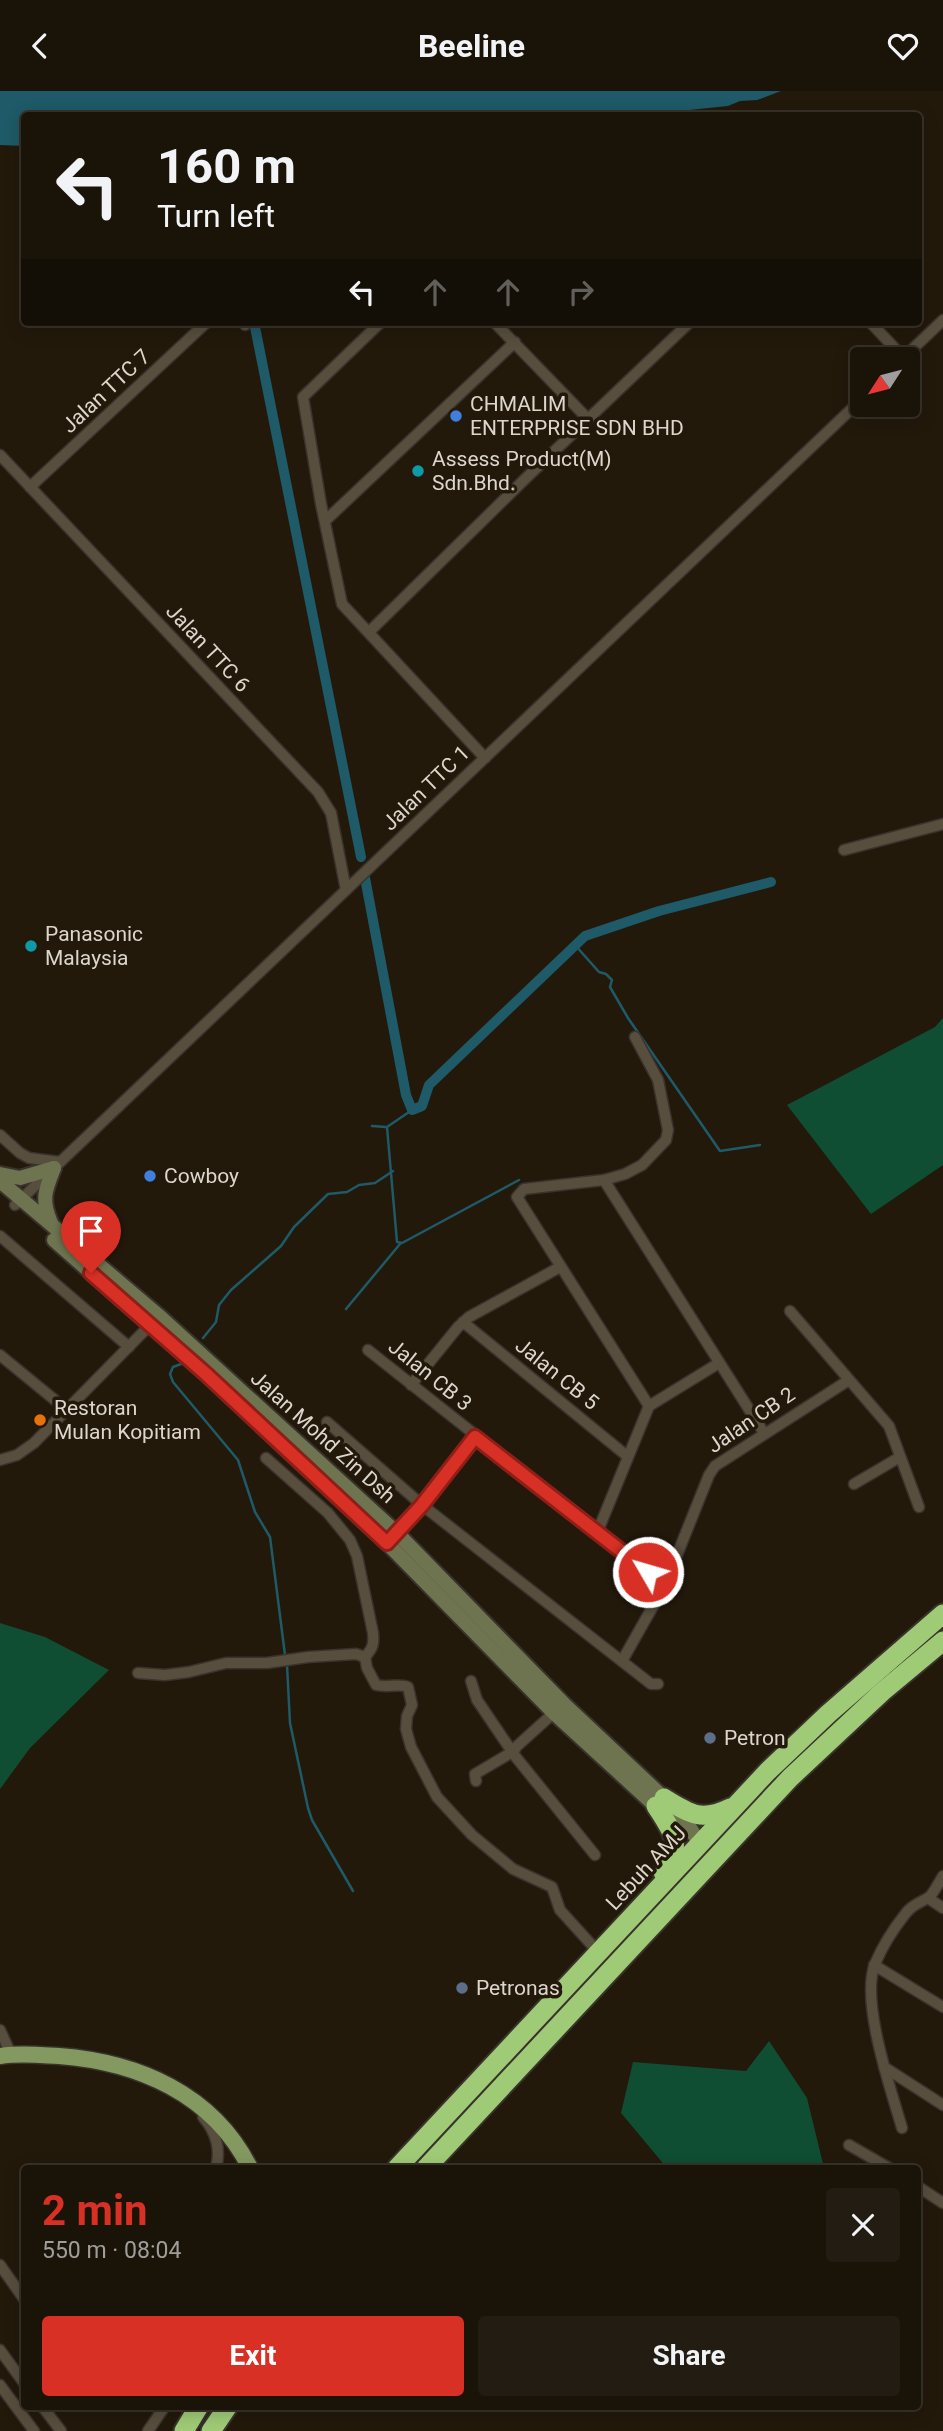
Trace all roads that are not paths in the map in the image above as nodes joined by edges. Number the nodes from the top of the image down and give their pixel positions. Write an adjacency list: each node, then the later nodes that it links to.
1 (943, 320): 9 (street)
2 (203, 326): 13 (street, Jalan TTC 7)
3 (376, 326): 14 (street)
4 (498, 326): 7 (street)
5 (686, 326): 11 (street)
6 (874, 326): 8 (street)
7 (515, 342): 11 (street); 14 (street)
8 (892, 347)
9 (914, 347)
10 (850, 410): 16 (street, Jalan TTC 1)
11 (589, 419): 15 (street)
12 (0, 455): 13 (street, Jalan TTC 6)
13 (30, 487): 19 (street, Jalan TTC 6)
14 (325, 521): 15 (street)
15 (369, 632): 16 (street)
16 (485, 758): 19 (street, Jalan TTC 1)
17 (943, 824): 18 (street)
18 (844, 851)
19 (346, 890): 22 (street, Jalan TTC 1)
20 (635, 1037): 24 (street)
21 (0, 1135): 22 (street)
22 (57, 1165): 23 (main road); 27 (street, Jalan TTC 1); 28 (main road)
23 (0, 1174)
24 (604, 1180): 30 (street); 37 (street)
25 (0, 1181): 27 (main road, Jalan Mohd Zin Dsh)
26 (0, 1192): 27 (main road, Jalan Mohd Zin Dsh)
27 (18, 1202): 28 (main road, Jalan Mohd Zin Dsh); 32 (main road, Jalan Mohd Zin Dsh)
28 (53, 1227): 32 (main road, Jalan Mohd Zin Dsh)
29 (0, 1236): 34 (street)
30 (560, 1267): 33 (street); 40 (street)
31 (790, 1311): 38 (street)
32 (154, 1320): 34 (street); 53 (main road, Jalan Mohd Zin Dsh)
33 (463, 1322): 39 (street); 45 (street, Jalan CB 5)
34 (129, 1347): 41 (street)
35 (369, 1350): 39 (street, Jalan CB 3)
36 (0, 1355): 41 (street)
37 (719, 1363): 40 (street); 43 (street)
38 (849, 1380): 43 (street, Jalan CB 2); 46 (street)
39 (411, 1385): 44 (street, Jalan CB 3)
40 (649, 1406): 45 (street)
41 (67, 1410): 48 (street)
42 (327, 1422): 50 (street)
43 (764, 1433): 54 (street, Jalan CB 2)
44 (475, 1437): 50 (street); 52 (street, Jalan CB 3)
45 (627, 1455): 52 (street)
46 (900, 1457): 49 (street); 51 (street)
47 (266, 1458): 57 (street)
48 (0, 1460)
49 (854, 1484)
50 (422, 1505): 53 (street); 58 (street)
51 (919, 1507)
52 (597, 1533): 54 (street, Jalan CB 3)
53 (392, 1538): 62 (main road, Jalan Mohd Zin Dsh)
54 (665, 1585): 58 (street, Jalan CB 2)
55 (943, 1614): 67 (highway, Lebuh AMJ)
56 (943, 1641): 63 (highway)
57 (365, 1657): 59 (street); 75 (street)
58 (622, 1661): 61 (street)
59 (138, 1673)
60 (471, 1681): 64 (street)
61 (658, 1684)
62 (559, 1708): 64 (street); 66 (main road, Jalan Mohd Zin Dsh)
63 (830, 1740): 68 (highway); 74 (highway)
64 (514, 1751): 65 (street); 69 (street)
65 (477, 1781)
66 (660, 1802): 67 (highway); 68 (main road, Jalan Mohd Zin Dsh); 73 (highway)
67 (737, 1805): 68 (highway, Lebuh AMJ)
68 (700, 1843): 73 (highway, Lebuh AMJ); 74 (highway)
69 (595, 1855)
70 (943, 1876): 71 (street)
71 (928, 1898): 72 (street); 76 (street)
72 (943, 1907)
73 (638, 1911): 75 (highway, Lebuh AMJ)
74 (663, 1915): 88 (highway)
75 (599, 1952): 87 (highway, Lebuh AMJ)
76 (874, 1965): 77 (street); 80 (street)
77 (943, 2007)
78 (0, 2030): 79 (street)
79 (6, 2055): 81 (main road)
80 (884, 2067): 82 (street); 83 (street)
81 (171, 2085): 85 (street); 86 (main road)
82 (943, 2105)
83 (902, 2128)
84 (849, 2145): 89 (street)
85 (216, 2165)
86 (248, 2165)
87 (400, 2165)
88 (429, 2165)
89 (884, 2165)
90 (921, 2189): 91 (street)
91 (943, 2203)
92 (0, 2265): 93 (street)
93 (21, 2295)
94 (0, 2350): 95 (street)
95 (21, 2379)
96 (0, 2385): 102 (street)
97 (48, 2410): 103 (street)
98 (162, 2410): 104 (street)
99 (197, 2410): 105 (highway)
100 (213, 2410): 106 (highway)
101 (225, 2410): 107 (highway)
102 (34, 2431)
103 (61, 2431)
104 (148, 2431)
105 (184, 2431)
106 (201, 2431)
107 (211, 2431)

